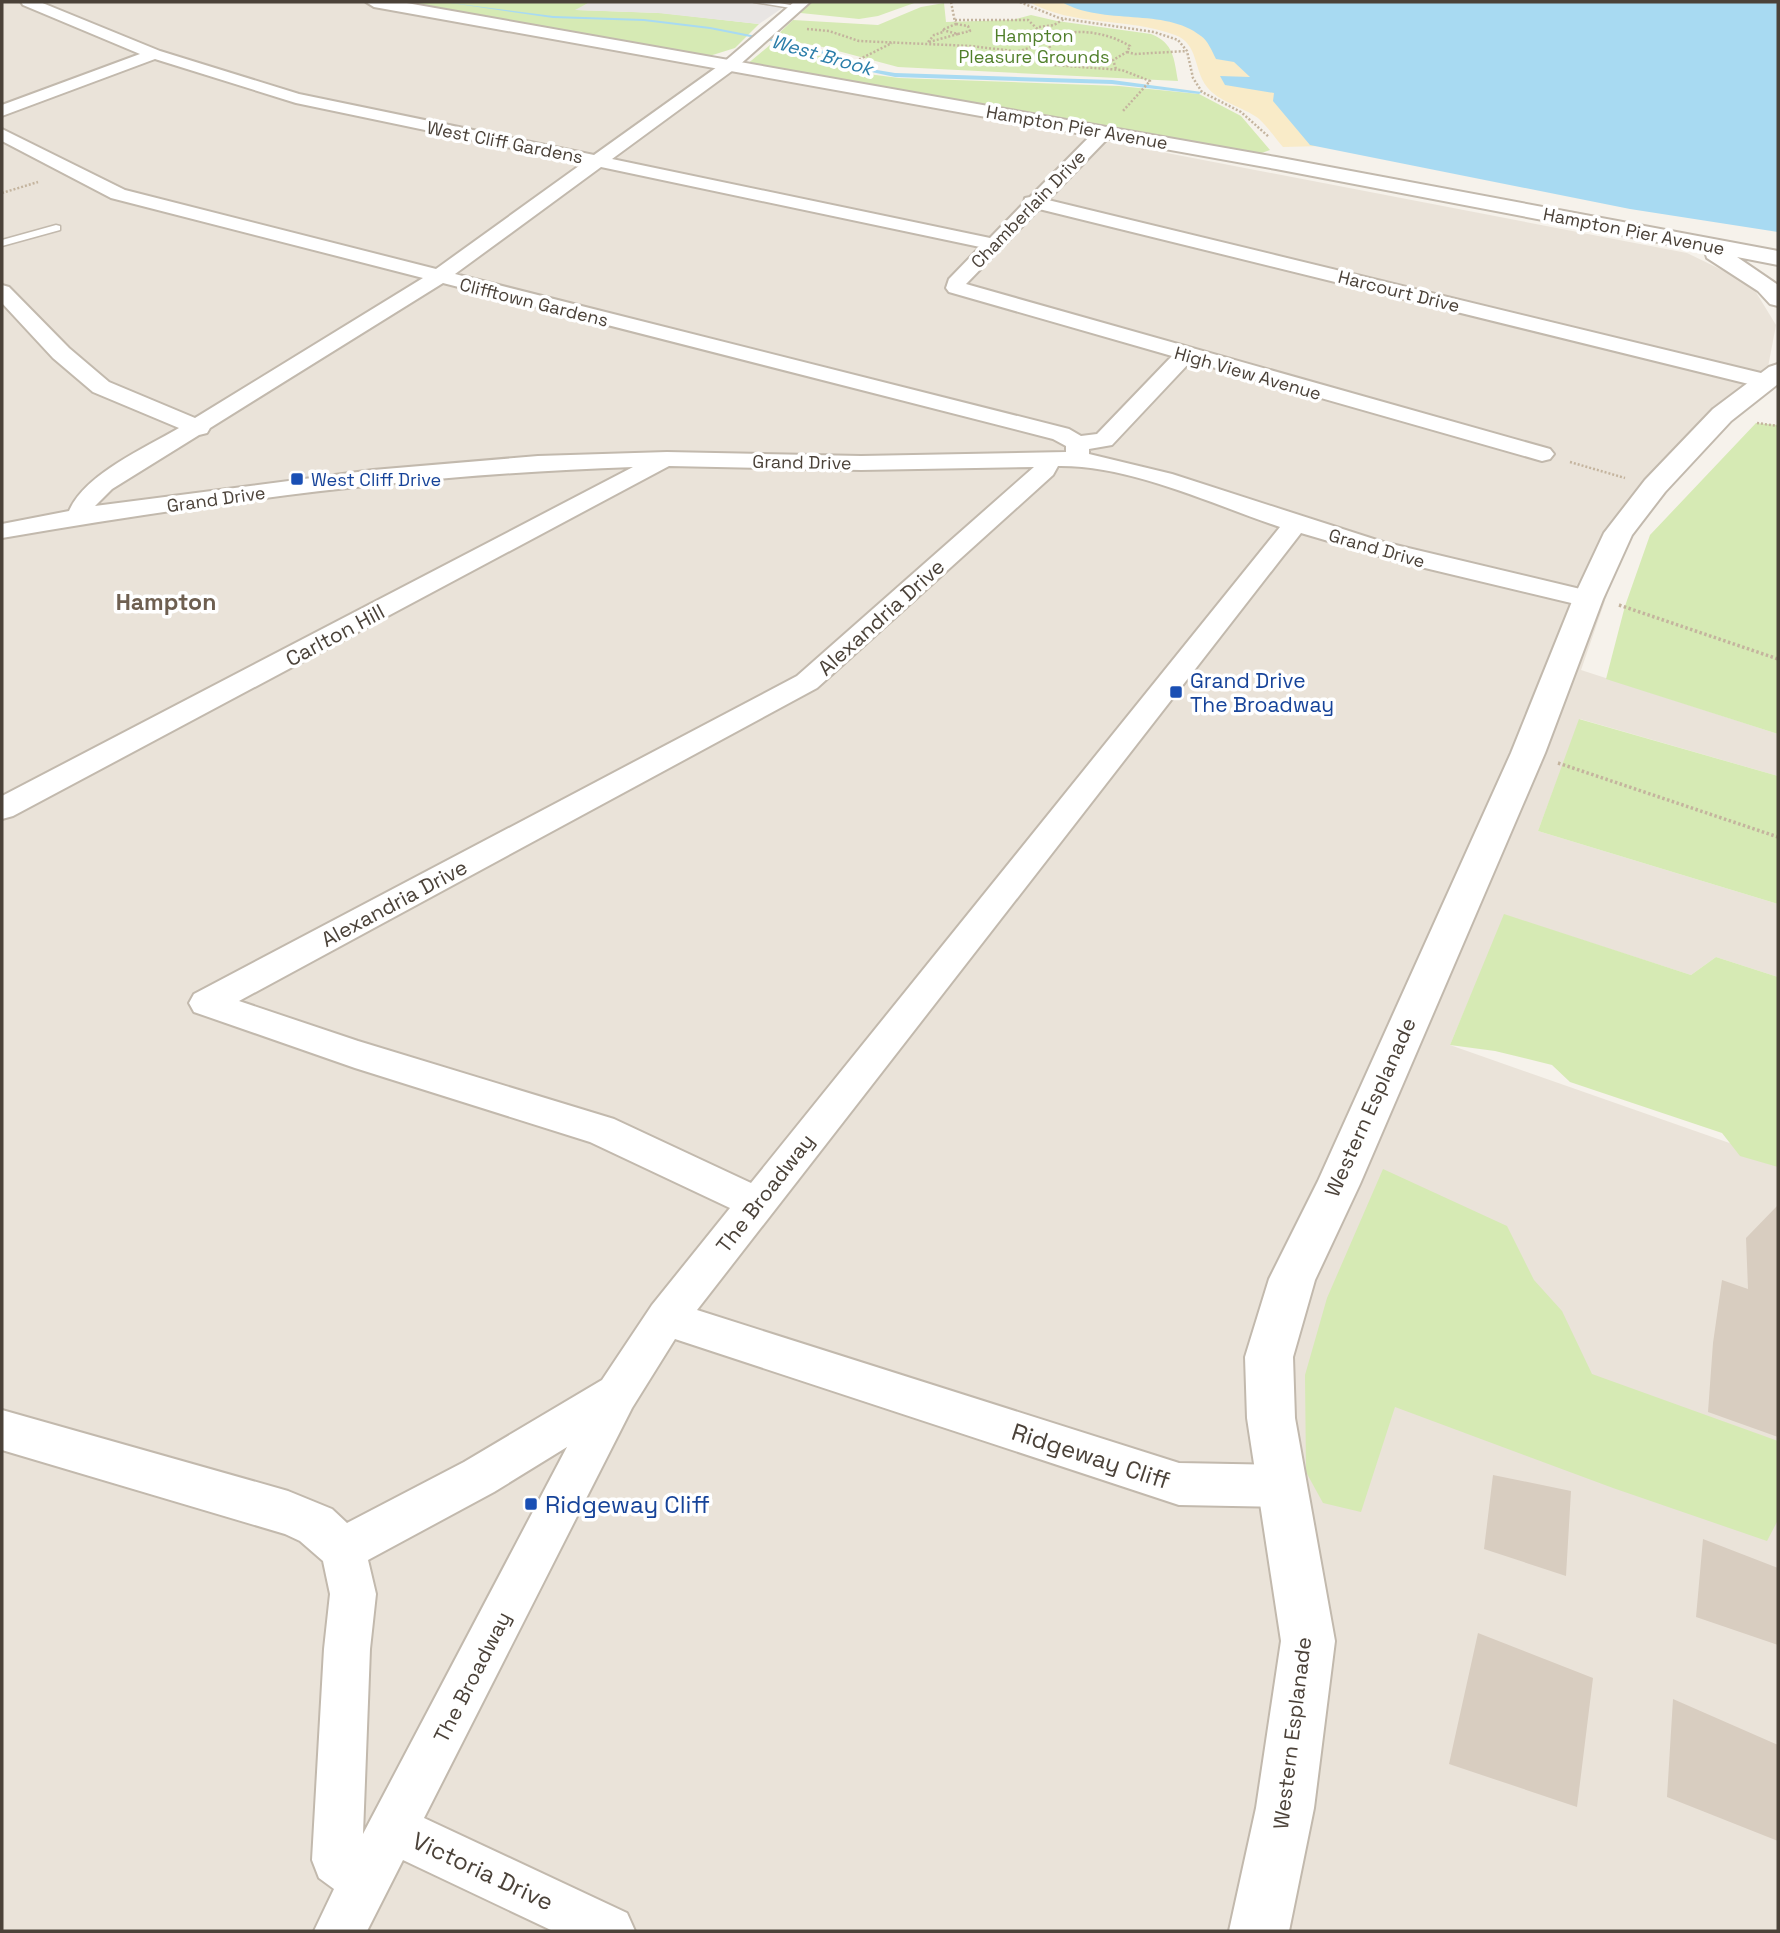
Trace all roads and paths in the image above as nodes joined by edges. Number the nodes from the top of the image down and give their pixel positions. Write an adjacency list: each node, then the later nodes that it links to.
1 (28, 2): 20 (street, West Cliff Gardens)
2 (374, 2): 22 (street, Hampton Pier Avenue)
3 (758, 2): 7 (lane)
4 (776, 2): 7 (lane)
5 (951, 2): 9 (path)
6 (1020, 2): 8 (path)
7 (800, 4): 11 (street)
8 (1064, 19): 10 (path); 18 (path)
9 (955, 22): 10 (path); 12 (path); 13 (path)
10 (1038, 27): 14 (path)
11 (772, 28): 15 (path); 22 (street)
12 (944, 32): 13 (path); 16 (path)
13 (958, 34): 16 (path)
14 (1049, 38): 17 (path); 19 (path); 23 (path)
15 (891, 43): 16 (path); 21 (path)
16 (928, 43): 17 (path)
17 (1013, 51): 23 (path)
18 (1187, 51): 19 (path); 29 (path)
19 (1127, 52): 24 (path)
20 (155, 54): 26 (street); 30 (street, West Cliff Gardens)
21 (862, 57)
22 (730, 65): 27 (street, Hampton Pier Avenue); 30 (street)
23 (1087, 68): 24 (path)
24 (1116, 69): 25 (path)
25 (1124, 110)
26 (2, 111)
27 (1104, 132): 31 (street, Chamberlain Drive); 33 (street, Hampton Pier Avenue)
28 (2, 134): 38 (street, Clifftown Gardens)
29 (1269, 138)
30 (601, 161): 35 (street, West Cliff Gardens); 38 (street)
31 (1032, 202): 35 (street, Chamberlain Drive); 43 (street, Harcourt Drive)
32 (56, 228): 34 (lane)
33 (1691, 241): 36 (street, Hampton Pier Avenue); 37 (street)
34 (2, 243)
35 (993, 244): 39 (street, Chamberlain Drive)
36 (1778, 260): 37 (street)
37 (1737, 267): 41 (street)
38 (438, 277): 44 (street); 45 (street, Clifftown Gardens)
39 (956, 288): 42 (street, High View Avenue)
40 (2, 291): 44 (street)
41 (1778, 299)
42 (1185, 355): 45 (street); 46 (street, High View Avenue)
43 (1775, 374): 48 (street, Western Esplanade)
44 (199, 428): 49 (street)
45 (1068, 453): 47 (street, Grand Drive); 50 (street, Grand Drive); 57 (street, Alexandria Drive)
46 (1542, 454): 48 (path)
47 (667, 459): 49 (street, Grand Drive); 55 (street, Carlton Hill)
48 (1655, 486): 52 (street, Western Esplanade)
49 (79, 516): 51 (street, Grand Drive)
50 (1295, 524): 52 (street, Grand Drive); 57 (street, The Broadway)
51 (2, 531)
52 (1588, 599): 53 (path); 54 (street, Western Esplanade)
53 (1778, 659)
54 (1528, 753): 56 (path); 61 (street, Western Esplanade)
55 (2, 809)
56 (1778, 836)
57 (757, 1203): 58 (street, The Broadway)
58 (666, 1318): 59 (street, The Broadway); 61 (street, Ridgeway Cliff)
59 (617, 1394): 62 (street); 63 (street, The Broadway)
60 (2, 1430): 62 (street)
61 (1281, 1486): 67 (street, Western Esplanade)
62 (343, 1549): 64 (street)
63 (394, 1830): 64 (street, The Broadway); 66 (street, Victoria Drive)
64 (367, 1881): 65 (street, The Broadway)
65 (340, 1931)
66 (609, 1931)
67 (1259, 1931)

